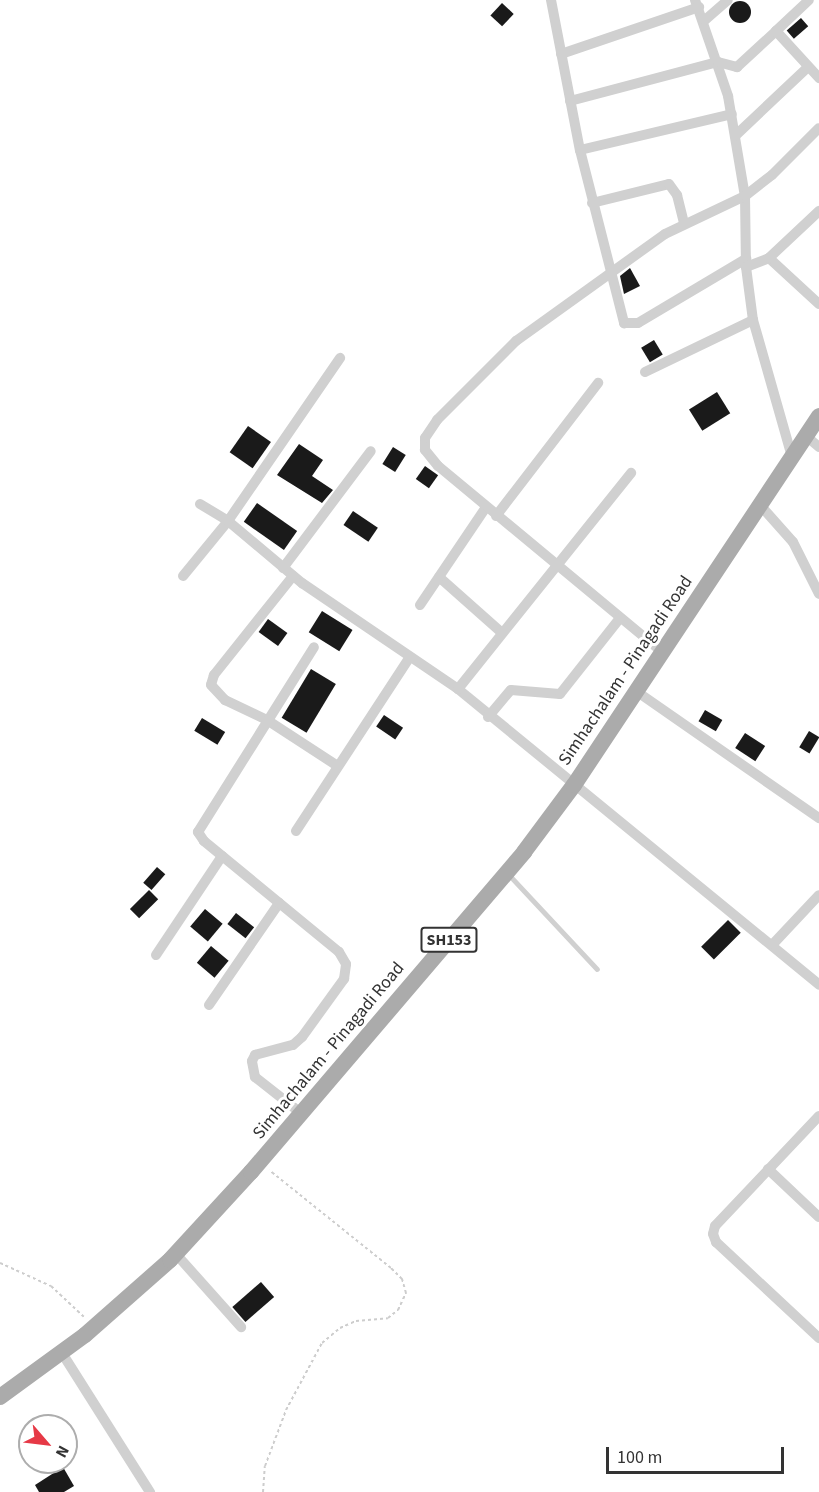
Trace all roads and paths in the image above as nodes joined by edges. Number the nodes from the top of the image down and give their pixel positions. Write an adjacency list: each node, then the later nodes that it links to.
1 (550, 0): 7 (street)
2 (728, 0): 5 (street)
3 (809, 0): 6 (street)
4 (697, 4): 5 (street); 7 (street)
5 (705, 20): 8 (street)
6 (776, 31): 8 (street); 9 (street)
7 (561, 54): 11 (street)
8 (718, 62): 11 (street); 12 (street)
9 (808, 67): 10 (street); 14 (street)
10 (819, 78)
11 (570, 101): 15 (street)
12 (732, 114): 14 (street); 15 (street)
13 (819, 128): 16 (street)
14 (735, 136): 16 (street)
15 (580, 150): 17 (street)
16 (745, 196): 19 (street); 21 (street)
17 (592, 203): 19 (street); 22 (street)
18 (819, 211): 20 (street)
19 (684, 223): 22 (street)
20 (769, 258): 21 (street); 23 (street)
21 (746, 263): 22 (street); 24 (street)
22 (609, 274): 35 (street)
23 (816, 297)
24 (753, 320): 26 (street); 31 (street)
25 (340, 358): 37 (street)
26 (645, 372)
27 (598, 383): 36 (street)
28 (819, 416): 29 (main road, Simhachalam - Pinagadi Road / SH153)
29 (813, 441): 31 (main road, Simhachalam - Pinagadi Road / SH153)
30 (371, 451): 39 (street)
31 (792, 457): 34 (main road, Simhachalam - Pinagadi Road / SH153)
32 (631, 473): 38 (street)
33 (200, 504): 37 (street)
34 (761, 506): 43 (street); 48 (main road, Simhachalam - Pinagadi Road / SH153)
35 (486, 507): 36 (street); 42 (street)
36 (496, 516): 38 (street)
37 (228, 521): 39 (street); 40 (street)
38 (555, 565): 45 (street); 46 (street)
39 (283, 568): 41 (street)
40 (183, 576)
41 (293, 576): 49 (street); 53 (street)
42 (439, 577): 44 (street); 46 (street)
43 (819, 594)
44 (420, 605)
45 (620, 618): 48 (street); 52 (street)
46 (502, 633): 50 (street)
47 (314, 647): 53 (street)
48 (661, 651): 51 (main road, Simhachalam - Pinagadi Road / SH153)
49 (410, 658): 50 (street); 54 (street)
50 (458, 689): 52 (street)
51 (636, 691): 55 (main road, Simhachalam - Pinagadi Road / SH153); 56 (street)
52 (488, 717): 55 (street)
53 (267, 720): 54 (street); 58 (street)
54 (336, 765): 57 (street)
55 (574, 784): 59 (main road, Simhachalam - Pinagadi Road / SH153); 62 (street)
56 (819, 818)
57 (296, 831)
58 (222, 856): 61 (street); 63 (street)
59 (506, 872): 64 (lane); 67 (main road, Simhachalam - Pinagadi Road / SH153)
60 (819, 895): 62 (street)
61 (279, 903): 66 (street); 67 (street)
62 (773, 944): 65 (street)
63 (156, 956)
64 (597, 969)
65 (819, 985)
66 (209, 1005)
67 (302, 1114): 69 (main road, Simhachalam - Pinagadi Road / SH153)
68 (819, 1116): 70 (street)
69 (260, 1162): 72 (main road, Simhachalam - Pinagadi Road / SH153); 80 (path)
70 (768, 1168): 71 (street); 76 (street)
71 (819, 1217)
72 (176, 1254): 74 (main road, Simhachalam - Pinagadi Road / SH153); 75 (street)
73 (0, 1263): 74 (path)
74 (95, 1327): 77 (main road, Simhachalam - Pinagadi Road / SH153)
75 (241, 1327)
76 (819, 1338)
77 (62, 1353): 78 (main road, Simhachalam - Pinagadi Road / SH153); 79 (street)
78 (0, 1397)
79 (150, 1492)
80 (263, 1492)

